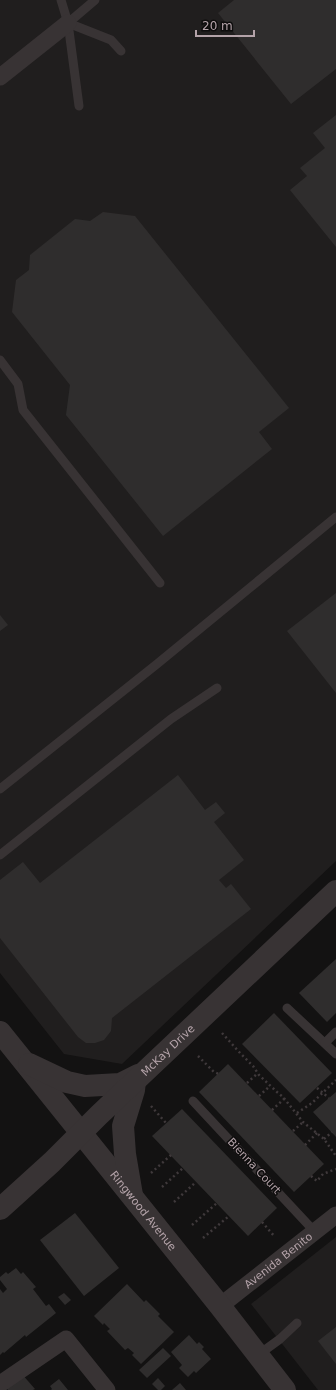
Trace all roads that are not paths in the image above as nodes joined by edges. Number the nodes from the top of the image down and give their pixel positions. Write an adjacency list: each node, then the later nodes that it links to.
1 (61, 0): 3 (lane)
2 (95, 0): 3 (lane)
3 (68, 23): 4 (lane); 5 (street); 6 (lane)
4 (121, 51)
5 (0, 77)
6 (79, 106)
7 (0, 360): 9 (lane)
8 (336, 517): 11 (lane)
9 (160, 583)
10 (216, 688): 12 (lane)
11 (0, 789)
12 (0, 855)
13 (336, 891): 20 (street, McKay Drive)
14 (287, 1008): 17 (lane)
15 (0, 1032): 19 (street, Ringwood Avenue)
16 (336, 1032): 17 (lane)
17 (325, 1042): 18 (lane)
18 (336, 1054)
19 (23, 1061): 20 (street); 22 (street, Ringwood Avenue)
20 (140, 1076): 22 (street, McKay Drive); 23 (street)
21 (193, 1101): 26 (lane, Bienna Court)
22 (80, 1133): 23 (street, Ringwood Avenue); 24 (street, McKay Drive)
23 (132, 1196): 27 (street, Ringwood Avenue)
24 (0, 1209)
25 (336, 1215): 26 (street, Avenida Benito)
26 (315, 1232): 27 (street, Avenida Benito)
27 (220, 1306): 29 (street, Ringwood Avenue)
28 (297, 1323): 29 (lane)
29 (258, 1355): 32 (street, Ringwood Avenue)
30 (0, 1384): 31 (street)
31 (107, 1390)
32 (285, 1390)

